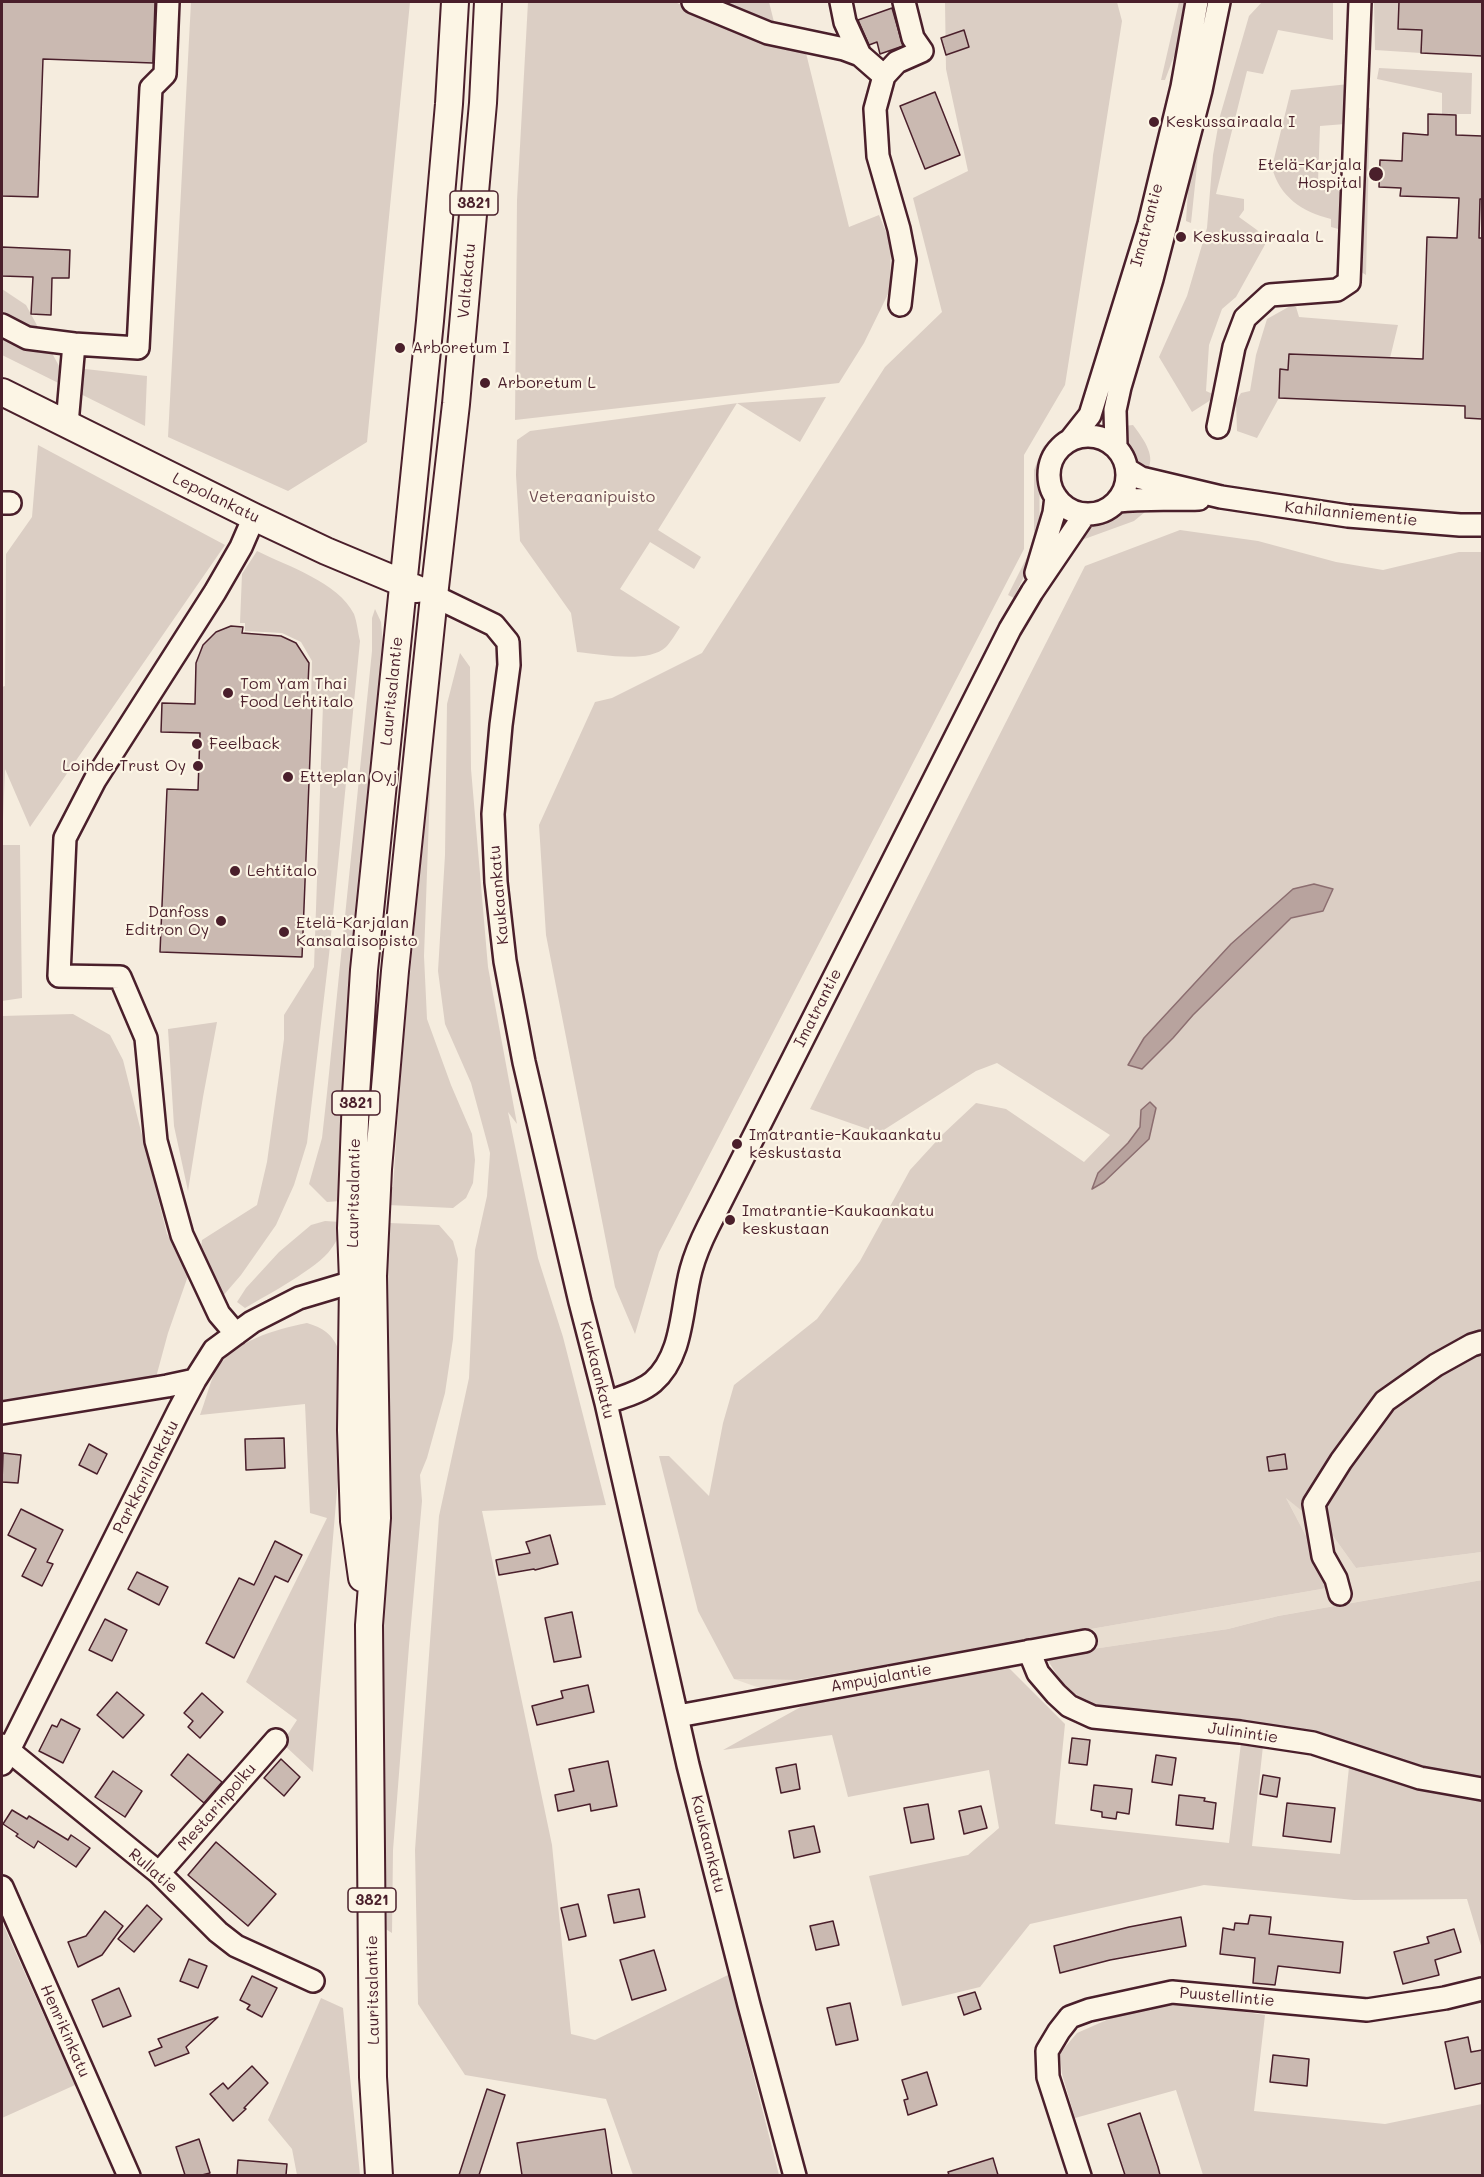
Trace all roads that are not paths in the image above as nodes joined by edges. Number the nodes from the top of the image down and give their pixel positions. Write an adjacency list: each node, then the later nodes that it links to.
1 (168, 2): 14 (street)
2 (455, 2): 27 (main road, Valtakatu / 3821)
3 (488, 2): 28 (main road, Valtakatu / 3821)
4 (693, 2): 10 (street)
5 (841, 2): 10 (street)
6 (904, 2): 11 (street)
7 (1197, 2): 18 (street, Imatrantie)
8 (1219, 2): 19 (street, Imatrantie)
9 (1360, 2): 17 (street)
10 (860, 55): 11 (street)
11 (884, 76): 12 (street)
12 (900, 305)
13 (2, 325): 14 (street)
14 (74, 344): 16 (street)
15 (2, 392): 16 (main road, Lepolankatu)
16 (67, 424): 25 (main road, Lepolankatu)
17 (1218, 427)
18 (1071, 439): 19 (street); 22 (street)
19 (1116, 446): 20 (street)
20 (1128, 470): 21 (street, Kahilanniementie); 23 (street)
21 (1221, 497): 23 (street, Kahilanniementie); 26 (street, Kahilanniementie)
22 (1056, 498): 24 (street); 29 (street, Imatrantie)
23 (1118, 501): 24 (street)
24 (1085, 514): 29 (street, Imatrantie)
25 (254, 517): 27 (main road, Lepolankatu); 31 (street)
26 (1482, 525)
27 (403, 582): 28 (main road, Lepolankatu); 30 (main road, Lauritsalantie / 3821)
28 (434, 596): 30 (main road, Lauritsalantie / 3821); 34 (street, Kaukaankatu)
29 (1029, 596): 34 (street, Imatrantie)
30 (363, 1279): 31 (street, Parkkarilankatu); 48 (main road, Lauritsalantie / 3821)
31 (236, 1334): 33 (street, Parkkarilankatu)
32 (1482, 1342): 36 (street)
33 (195, 1380): 35 (street); 41 (street, Parkkarilankatu)
34 (606, 1403): 39 (street, Kaukaankatu)
35 (2, 1413)
36 (1340, 1594)
37 (1084, 1641): 38 (street, Ampujalantie)
38 (1029, 1651): 39 (street, Ampujalantie); 42 (street, Julinintie)
39 (678, 1716): 49 (street, Kaukaankatu)
40 (276, 1740): 43 (street, Mestarinpolku)
41 (4, 1753): 43 (street, Rullatie)
42 (1482, 1789)
43 (159, 1874): 45 (street, Rullatie)
44 (2, 1887): 47 (street, Henrikinkatu)
45 (314, 1981)
46 (1482, 1989): 50 (street, Puustellintie)
47 (129, 2175)
48 (379, 2175)
49 (795, 2175)
50 (1080, 2175)

